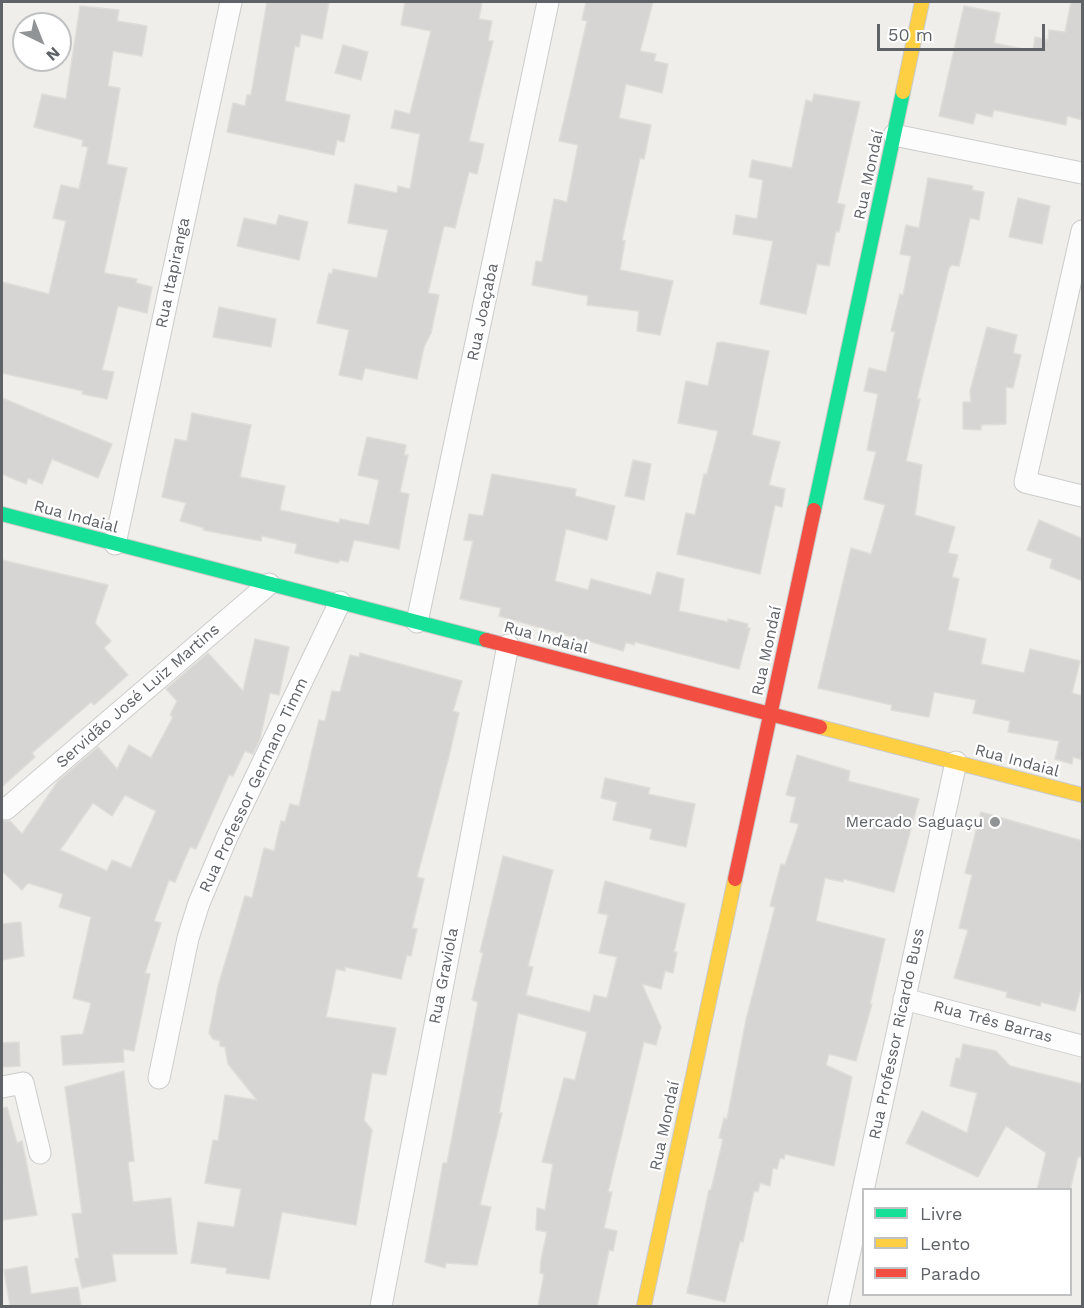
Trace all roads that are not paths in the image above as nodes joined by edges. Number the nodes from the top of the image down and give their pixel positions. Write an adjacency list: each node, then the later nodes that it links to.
1 (231, 2): 9 (street, Rua Itapiranga)
2 (548, 2): 12 (street, Rua Joaçaba)
3 (922, 2): 4 (street, Rua Mondaí)
4 (894, 135): 5 (street); 14 (street, Rua Mondaí)
5 (1083, 173)
6 (1083, 231): 7 (street)
7 (1083, 496)
8 (2, 514): 9 (street, Rua Indaial)
9 (115, 544): 10 (street, Rua Indaial)
10 (269, 584): 11 (street, Rua Indaial); 17 (street, Servidão José Luiz Martins)
11 (340, 602): 12 (street, Rua Indaial); 20 (street, Rua Professor Germano Timm)
12 (417, 622): 13 (street, Rua Indaial)
13 (508, 645): 14 (street, Rua Indaial); 25 (street, Rua Graviola)
14 (770, 714): 15 (street, Rua Indaial); 26 (street, Rua Mondaí)
15 (956, 762): 16 (street, Rua Indaial); 18 (street, Rua Professor Ricardo Buss)
16 (1083, 795)
17 (6, 809)
18 (904, 999): 19 (street, Rua Três Barras); 23 (street, Rua Professor Ricardo Buss)
19 (1083, 1046)
20 (159, 1078)
21 (2, 1087): 22 (street)
22 (40, 1154)
23 (863, 1188)
24 (862, 1194): 27 (street, Rua Professor Ricardo Buss)
25 (381, 1306)
26 (644, 1306)
27 (838, 1306)

